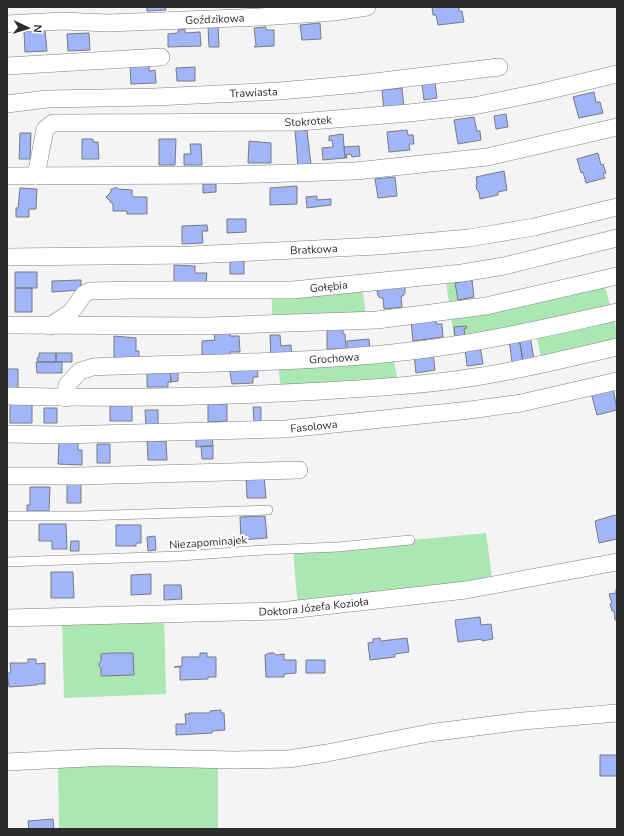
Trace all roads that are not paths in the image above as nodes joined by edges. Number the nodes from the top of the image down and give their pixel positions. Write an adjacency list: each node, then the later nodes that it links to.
1 (71, 7): 3 (street)
2 (367, 7): 3 (street, Goździkowa)
3 (62, 21): 4 (street, Goździkowa)
4 (7, 24)
5 (161, 58): 6 (street)
6 (7, 66)
7 (499, 67): 9 (street, Trawiasta)
8 (617, 74): 12 (street, Stokrotek)
9 (7, 104)
10 (617, 127): 12 (street)
11 (7, 176): 12 (street)
12 (36, 176)
13 (617, 207): 15 (street, Bratkowa)
14 (617, 238): 19 (street, Gołębia)
15 (7, 257)
16 (617, 276): 19 (street)
17 (617, 312): 23 (street, Grochowa)
18 (7, 325): 19 (street)
19 (50, 326)
20 (617, 347): 23 (street)
21 (617, 380): 24 (street, Fasolowa)
22 (7, 396): 23 (street)
23 (66, 398)
24 (7, 434)
25 (299, 470): 26 (street)
26 (7, 476)
27 (268, 510): 28 (lane)
28 (7, 516)
29 (410, 540): 30 (lane, Niezapominajek)
30 (7, 562)
31 (617, 562): 32 (street, Doktora Józefa Kozioła)
32 (7, 618)
33 (617, 713): 34 (street)
34 (7, 762)

